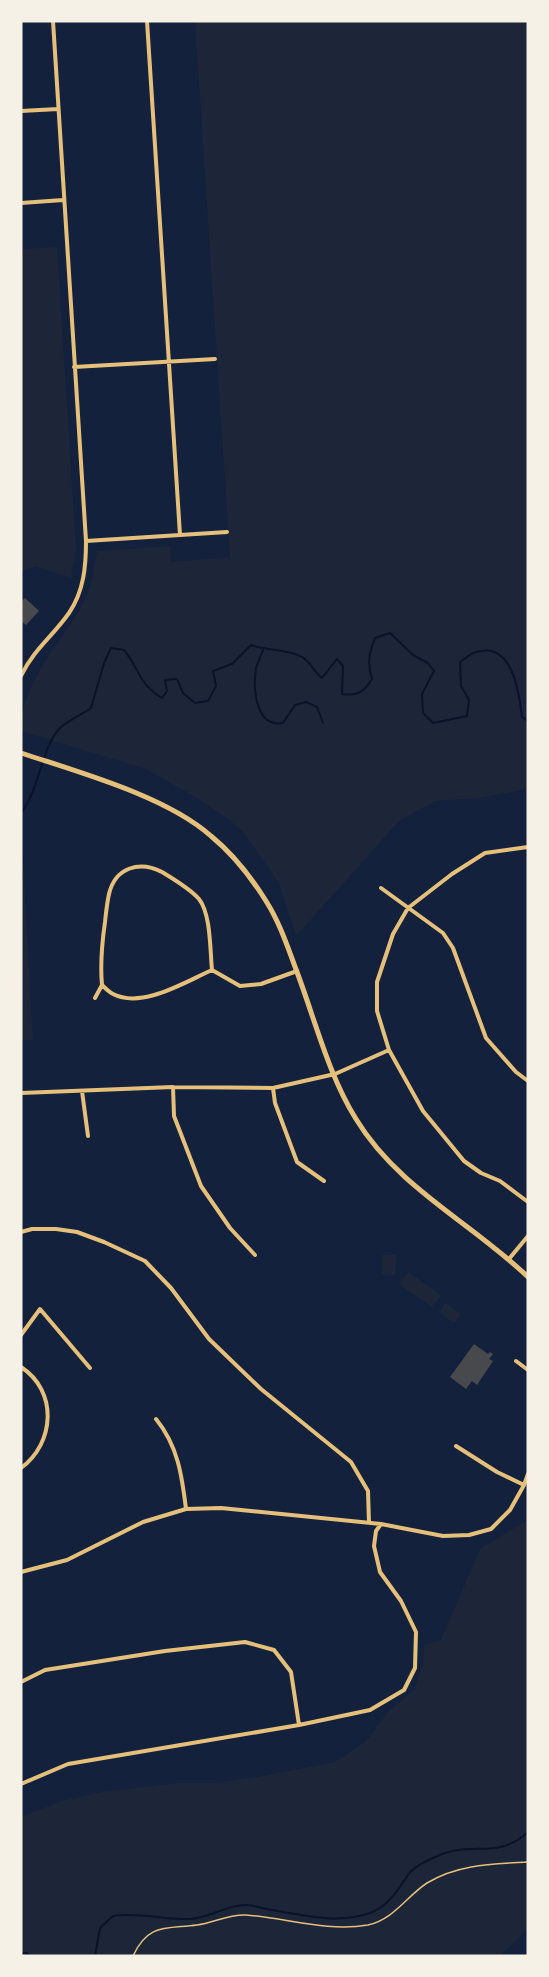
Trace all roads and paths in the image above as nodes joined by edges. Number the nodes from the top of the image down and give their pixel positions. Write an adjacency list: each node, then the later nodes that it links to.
1 (53, 21): 3 (street)
2 (147, 21): 8 (street)
3 (58, 109): 4 (street); 5 (street)
4 (21, 111)
5 (63, 200): 6 (street); 9 (street)
6 (21, 203)
7 (215, 359): 8 (street)
8 (169, 362): 9 (street); 11 (street)
9 (74, 367): 12 (street)
10 (227, 532): 11 (street)
11 (180, 535): 12 (street)
12 (86, 541): 13 (street)
13 (21, 676)
14 (21, 753): 19 (main road)
15 (528, 847): 17 (street)
16 (381, 888): 17 (street)
17 (408, 908): 22 (street); 24 (street)
18 (212, 970): 19 (street); 20 (street); 20 (street)
19 (297, 972): 23 (main road)
20 (102, 985): 21 (street)
21 (95, 998)
22 (389, 1050): 23 (street); 31 (street)
23 (335, 1074): 26 (street); 35 (main road)
24 (528, 1081)
25 (173, 1087): 26 (street); 27 (street); 34 (street)
26 (273, 1088): 30 (street)
27 (82, 1091): 28 (street); 29 (street)
28 (21, 1093)
29 (88, 1136)
30 (324, 1181)
31 (528, 1202)
32 (21, 1232): 48 (street)
33 (528, 1236): 35 (street)
34 (255, 1255)
35 (509, 1259): 36 (main road)
36 (528, 1277)
37 (21, 1335): 40 (street)
38 (516, 1361): 41 (street)
39 (21, 1367): 44 (street)
40 (90, 1368)
41 (528, 1370)
42 (156, 1419): 47 (street)
43 (456, 1446): 46 (street)
44 (21, 1468)
45 (528, 1474): 46 (street)
46 (524, 1485): 49 (street)
47 (186, 1509): 48 (street); 50 (street)
48 (369, 1523): 49 (street)
49 (381, 1524): 52 (street)
50 (21, 1572)
51 (21, 1682): 52 (street)
52 (299, 1725): 53 (street)
53 (21, 1784)
54 (528, 1862): 55 (path)
55 (133, 1956)

